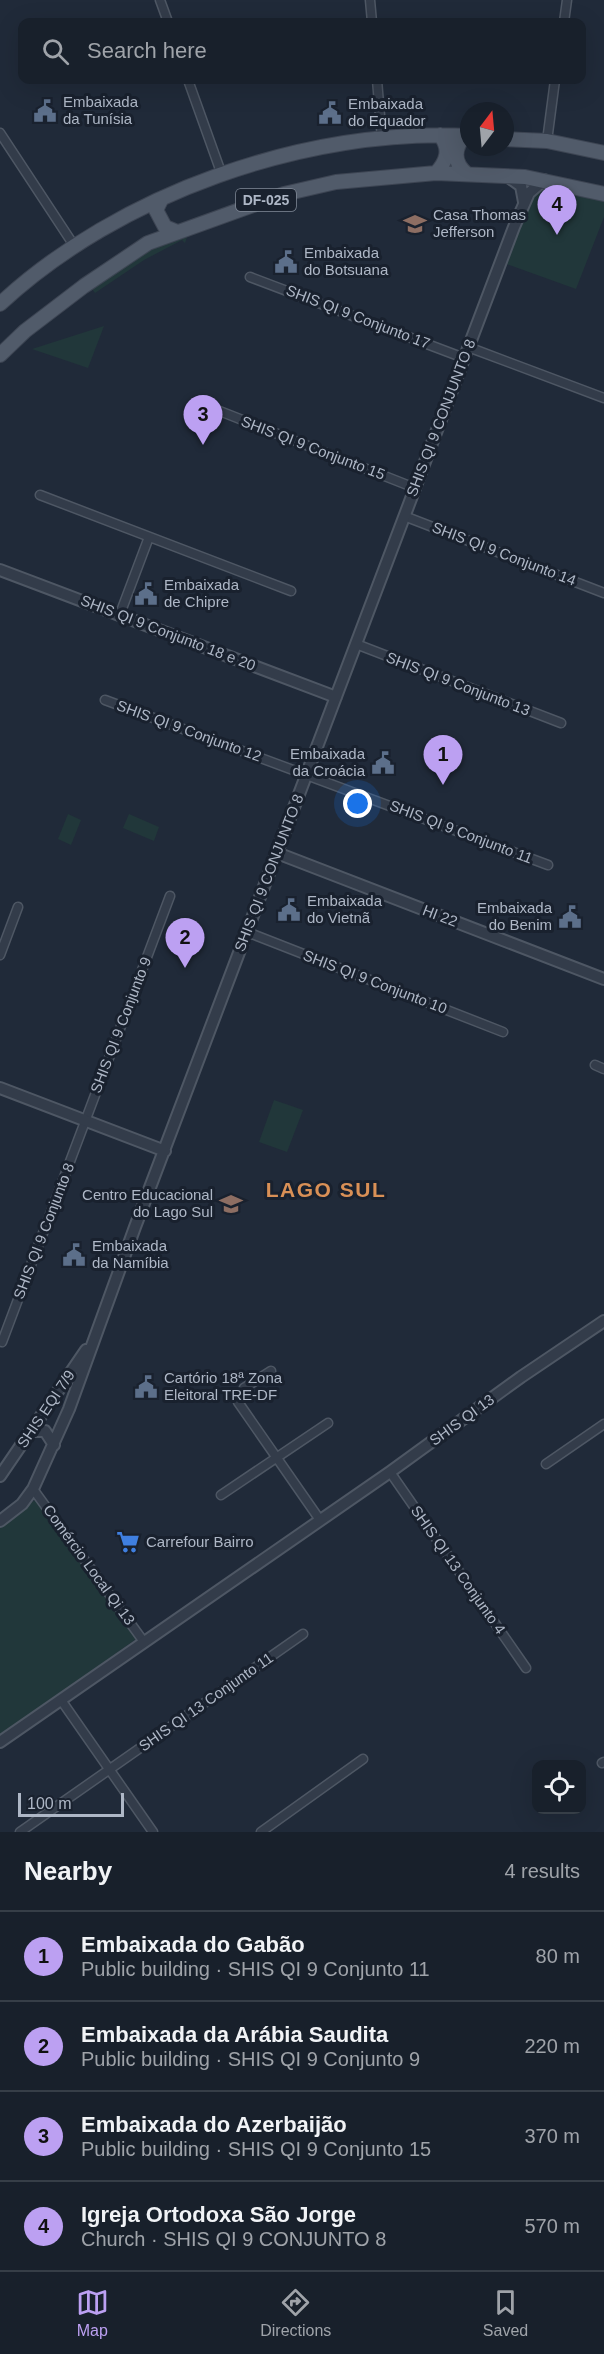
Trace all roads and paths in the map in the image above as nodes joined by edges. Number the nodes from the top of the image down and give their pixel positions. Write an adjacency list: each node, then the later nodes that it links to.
1 (160, 0): 4 (street)
2 (370, 0): 5 (street)
3 (567, 0): 6 (street)
4 (167, 18)
5 (372, 18)
6 (565, 18)
7 (189, 84): 20 (street)
8 (377, 84): 13 (street)
9 (554, 84): 15 (street)
10 (0, 133): 29 (street)
11 (440, 135): 12 (main road, DF-025); 13 (main road, DF-025); 18 (main road)
12 (460, 136)
13 (382, 139): 20 (main road, DF-025)
14 (514, 139): 15 (main road)
15 (547, 141): 17 (main road)
16 (460, 144): 19 (main road)
17 (604, 153)
18 (436, 173): 19 (main road, DF-025); 27 (main road, DF-025)
19 (466, 173): 21 (main road, DF-025)
20 (222, 175): 24 (main road, DF-025)
21 (504, 175): 22 (main road, DF-025); 25 (street)
22 (544, 180): 23 (main road, DF-025); 25 (street)
23 (604, 194)
24 (160, 200): 26 (main road, DF-025); 27 (main road)
25 (524, 202): 32 (street, SHIS QI 9 CONJUNTO 8)
26 (135, 211): 28 (main road); 29 (main road, DF-025)
27 (177, 232): 28 (main road, DF-025)
28 (148, 243): 33 (main road, DF-025)
29 (75, 247): 31 (main road, DF-025)
30 (250, 277): 32 (street, SHIS QI 9 Conjunto 17)
31 (1, 302)
32 (466, 353): 34 (street, SHIS QI 9 Conjunto 17); 36 (street, SHIS QI 9 CONJUNTO 8)
33 (0, 355)
34 (604, 399)
35 (212, 408): 36 (street, SHIS QI 9 Conjunto 15)
36 (415, 488): 38 (street, SHIS QI 9 CONJUNTO 8)
37 (40, 495): 39 (street)
38 (405, 516): 42 (street, SHIS QI 9 Conjunto 14); 44 (street, SHIS QI 9 CONJUNTO 8)
39 (149, 537): 41 (street); 43 (street)
40 (0, 570): 43 (street, SHIS QI 9 Conjunto 18 e 20)
41 (291, 591)
42 (604, 593)
43 (120, 614): 45 (street, SHIS QI 9 Conjunto 18 e 20)
44 (356, 644): 45 (street, SHIS QI 9 CONJUNTO 8); 47 (street, SHIS QI 9 Conjunto 13)
45 (336, 697): 48 (street, SHIS QI 9 CONJUNTO 8)
46 (105, 700): 48 (street, SHIS QI 9 Conjunto 12)
47 (561, 723)
48 (307, 774): 49 (street, SHIS QI 9 CONJUNTO 8); 50 (street, SHIS QI 9 Conjunto 11)
49 (277, 853): 53 (street, SHIS QI 9 CONJUNTO 8); 55 (street, HI 22)
50 (548, 865)
51 (170, 896): 58 (street, SHIS QI 9 Conjunto 9)
52 (18, 907): 54 (street)
53 (247, 932): 56 (street, SHIS QI 9 Conjunto 10); 59 (street, SHIS QI 9 CONJUNTO 8)
54 (0, 955)
55 (604, 979)
56 (503, 1032)
57 (0, 1088): 58 (street)
58 (85, 1120): 59 (street); 61 (street, SHIS QI 9 Conjunto 8)
59 (165, 1151): 62 (street, SHIS QI 9 CONJUNTO 8)
60 (604, 1320): 70 (street, SHIS QI 13)
61 (2, 1341)
62 (92, 1342): 66 (street, SHIS EQI 7/9); 67 (street)
63 (271, 1371): 68 (street)
64 (328, 1423): 68 (street)
65 (604, 1424): 69 (street)
66 (33, 1431): 67 (street); 71 (street, SHIS EQI 7/9)
67 (54, 1445): 72 (street)
68 (277, 1459): 73 (street); 74 (street)
69 (546, 1464)
70 (390, 1472): 74 (street, SHIS QI 13); 78 (street, SHIS QI 13 Conjunto 4)
71 (0, 1476)
72 (33, 1489): 75 (street); 77 (street, Comércio Local Qi 13)
73 (221, 1495)
74 (320, 1520): 77 (street, SHIS QI 13)
75 (0, 1521)
76 (303, 1634): 82 (street, SHIS QI 13 Conjunto 11)
77 (144, 1642): 79 (street, SHIS QI 13)
78 (526, 1668)
79 (61, 1700): 80 (street, SHIS QI 13); 82 (street)
80 (0, 1742)
81 (363, 1759): 85 (street)
82 (110, 1770): 83 (street, SHIS QI 13 Conjunto 11); 84 (street)
83 (20, 1832)
84 (153, 1832)
85 (261, 1832)

